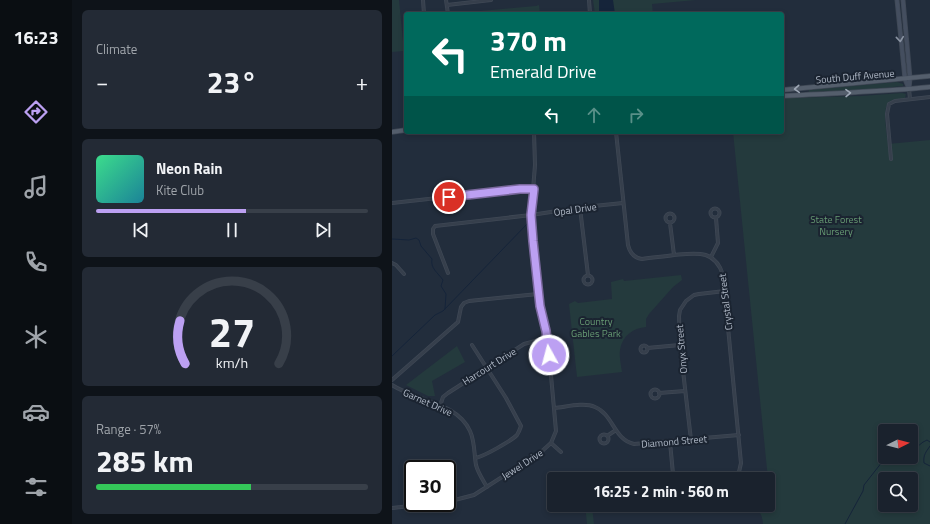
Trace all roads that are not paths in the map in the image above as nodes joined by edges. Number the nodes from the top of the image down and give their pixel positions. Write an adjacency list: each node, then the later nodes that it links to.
1 (423, 0): 8 (street)
2 (446, 0): 7 (street)
3 (491, 0): 7 (street)
4 (589, 0): 10 (street)
5 (896, 0): 13 (main road, one-way to 13)
6 (903, 0): 12 (main road)
7 (447, 5): 9 (street)
8 (424, 12)
9 (448, 12)
10 (590, 12)
11 (930, 76): 12 (main road, South Duff Avenue)
12 (910, 78): 13 (main road, South Duff Avenue); 15 (main road)
13 (905, 79): 15 (main road); 16 (main road, South Duff Avenue, one-way to 16)
14 (930, 87): 15 (main road, South Duff Avenue)
15 (909, 89): 17 (main road, South Duff Avenue, one-way to 15); 19 (street)
16 (784, 90)
17 (784, 96)
18 (930, 97): 19 (street)
19 (910, 100): 24 (street)
20 (404, 130): 21 (main road)
21 (392, 132)
22 (534, 134): 25 (street, Jewel Drive)
23 (616, 134): 27 (street)
24 (891, 159)
25 (534, 189): 26 (street); 29 (street, Jewel Drive)
26 (392, 203)
27 (624, 203): 28 (street, Opal Drive); 32 (street)
28 (580, 208): 29 (street, Opal Drive); 37 (street)
29 (531, 215): 35 (street, Opal Drive); 39 (street, Jewel Drive)
30 (716, 218): 33 (street)
31 (670, 223): 32 (street)
32 (674, 255): 33 (street)
33 (711, 257): 38 (street, Crystal Street)
34 (392, 263): 36 (street)
35 (448, 273)
36 (404, 274)
37 (588, 275)
38 (725, 291): 42 (street, Onyx Street); 52 (street, Crystal Street)
39 (538, 294): 40 (street, Jewel Drive); 45 (street)
40 (547, 338): 44 (street, Harcourt Drive); 50 (street, Jewel Drive)
41 (472, 345): 44 (street)
42 (680, 345): 43 (street); 47 (street, Onyx Street)
43 (647, 348)
44 (486, 368): 49 (street, Harcourt Drive); 58 (street)
45 (392, 380)
46 (392, 385): 49 (street, Garnet Drive)
47 (685, 391): 48 (street); 54 (street, Onyx Street)
48 (659, 393)
49 (440, 406): 58 (street, Garnet Drive)
50 (555, 408): 51 (street, Diamond Street); 56 (street, Jewel Drive)
51 (616, 430): 53 (street); 55 (street, Diamond Street)
52 (739, 435): 54 (street, Diamond Street); 60 (street, Crystal Street)
53 (607, 436)
54 (691, 440): 55 (street, Diamond Street)
55 (670, 442): 59 (street)
56 (551, 443): 57 (street); 61 (street, Jewel Drive)
57 (560, 452)
58 (475, 458): 61 (street, Garnet Drive)
59 (674, 472)
60 (738, 472)
61 (487, 487): 62 (street, Jewel Drive)
62 (456, 500)
63 (404, 507): 64 (street)
64 (392, 508)

